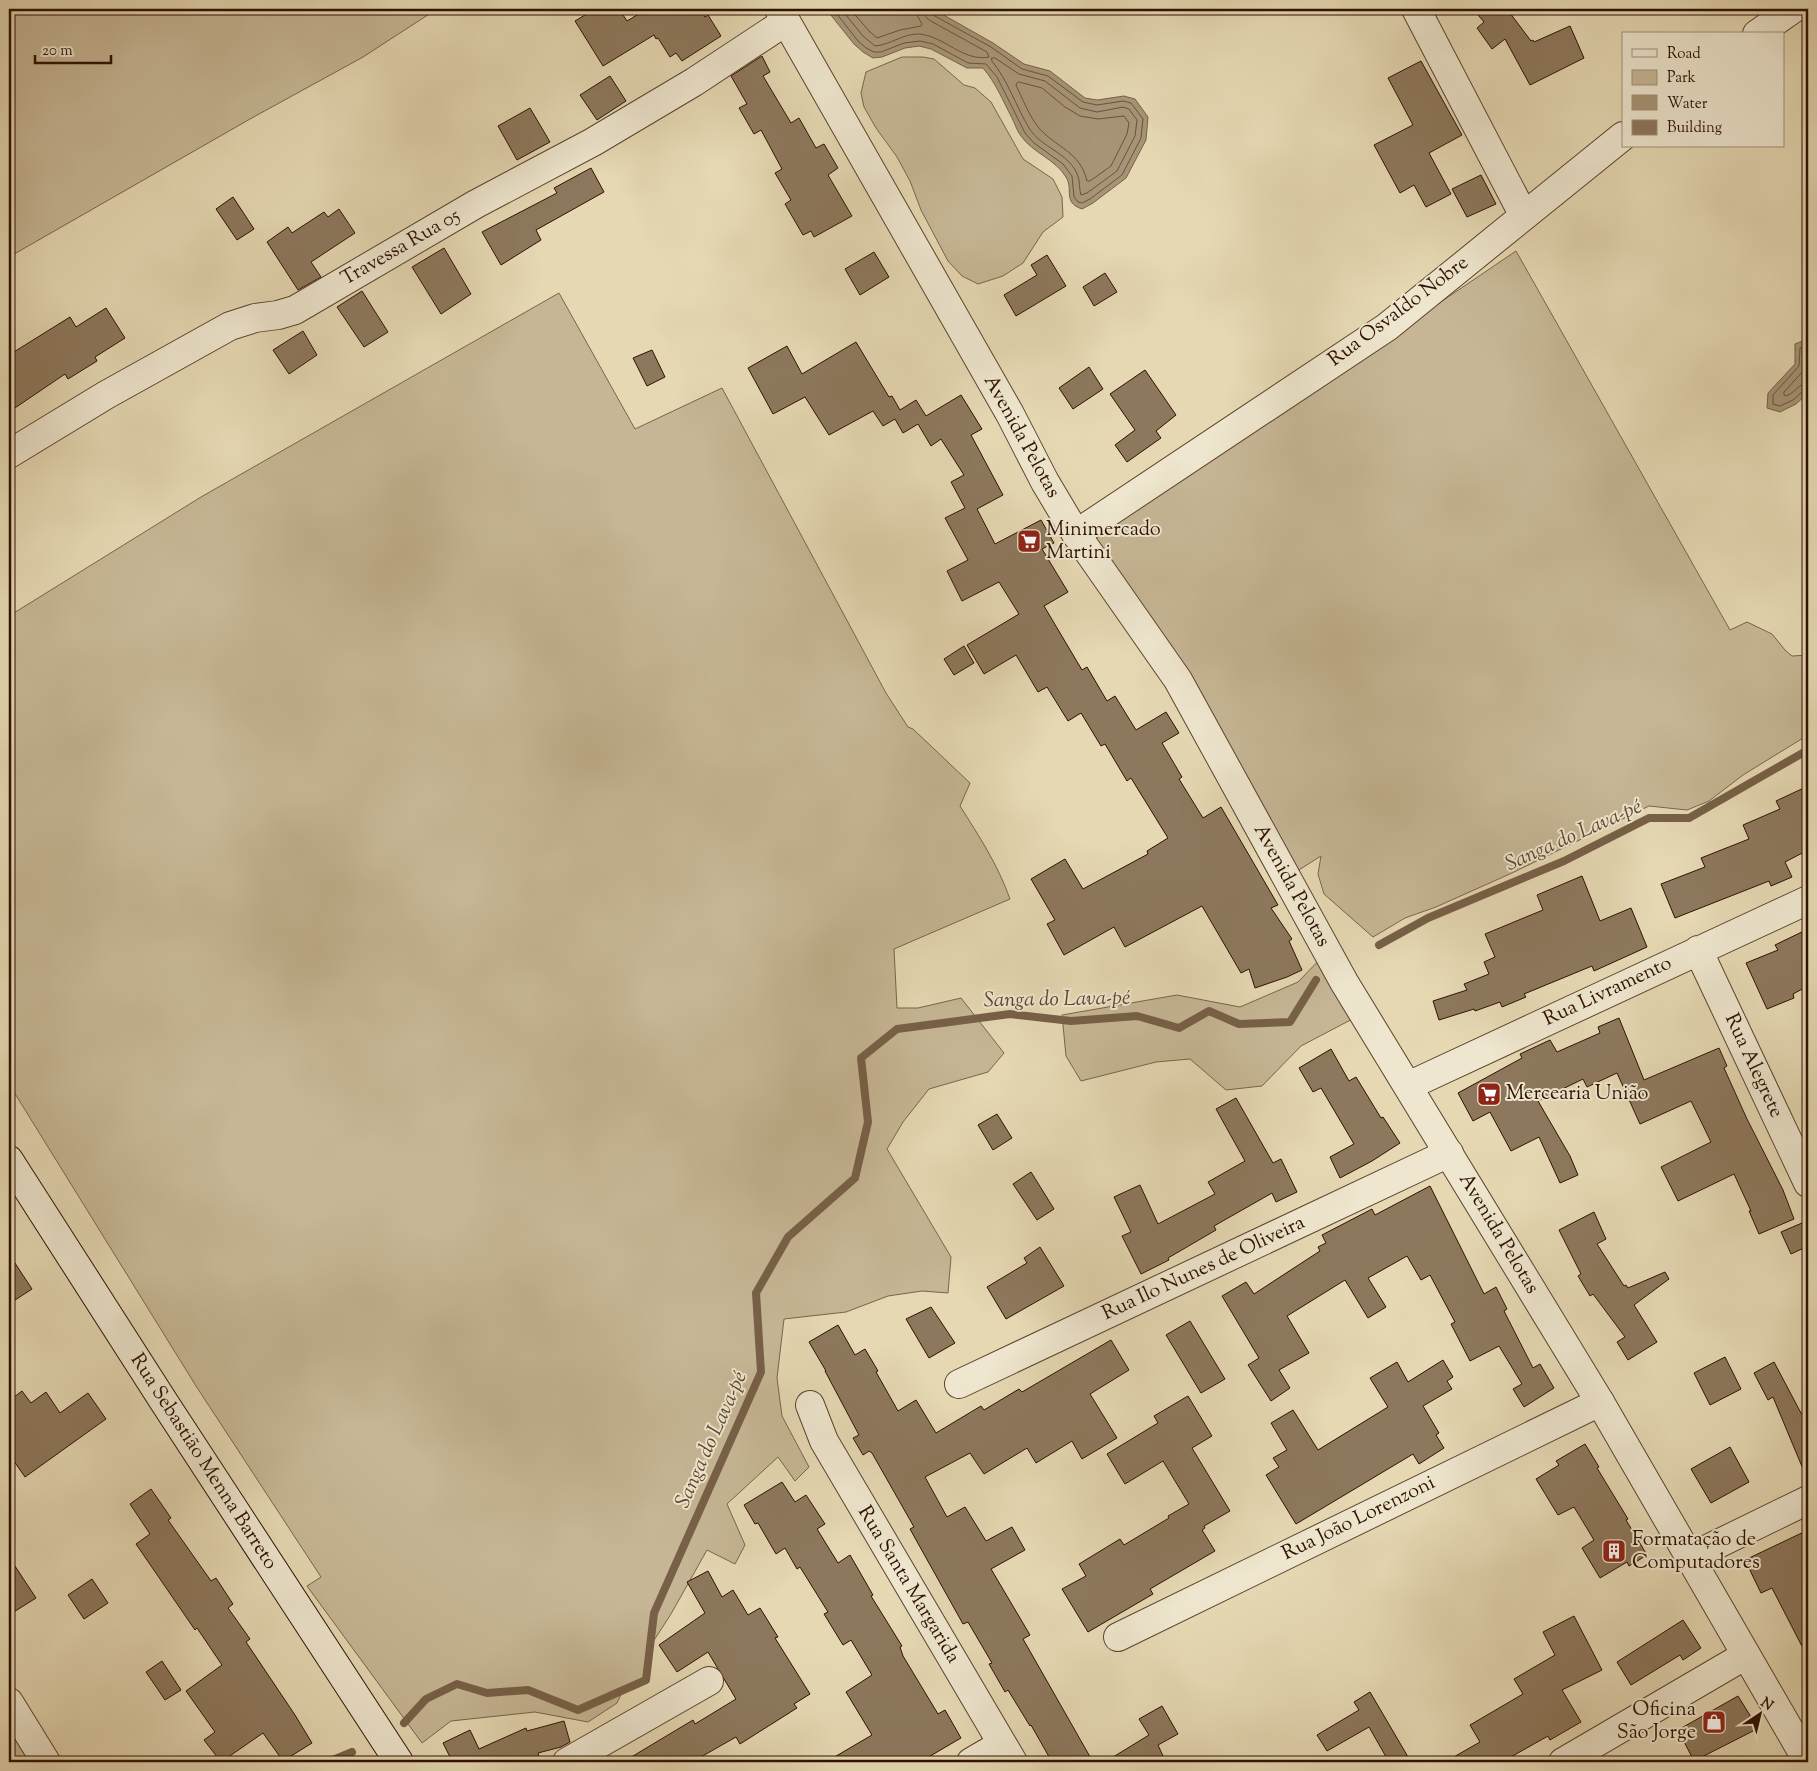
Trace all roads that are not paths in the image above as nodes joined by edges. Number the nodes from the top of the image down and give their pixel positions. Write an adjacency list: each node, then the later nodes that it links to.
1 (1416, 9): 6 (street)
2 (1793, 9): 4 (street)
3 (782, 15): 7 (street, Travessa Rua 05); 8 (street, Avenida Pelotas)
4 (1760, 32)
5 (1622, 137): 6 (street, Rua Osvaldo Nobre)
6 (1524, 216): 8 (street, Rua Osvaldo Nobre)
7 (9, 454)
8 (1076, 534): 11 (street, Avenida Pelotas)
9 (1808, 900): 10 (street, Rua Livramento)
10 (1698, 950): 11 (street, Rua Livramento); 14 (street, Rua Alegrete)
11 (1408, 1086): 12 (street, Avenida Pelotas)
12 (1448, 1154): 15 (street, Rua Ilo Nunes de Oliveira); 16 (street, Avenida Pelotas)
13 (9, 1160): 26 (street, Rua Sebastião Menna Barreto)
14 (1808, 1183)
15 (959, 1384)
16 (1600, 1402): 19 (street, Avenida Pelotas); 20 (street, Rua João Lorenzoni)
17 (810, 1405): 24 (street, Rua Santa Margarida)
18 (1808, 1500): 19 (street)
19 (1689, 1558): 21 (street, Avenida Pelotas)
20 (1118, 1636)
21 (1746, 1655): 29 (street); 30 (street, Avenida Pelotas)
22 (709, 1681): 27 (street)
23 (9, 1702): 25 (street)
24 (1007, 1753): 28 (street)
25 (46, 1762)
26 (399, 1762)
27 (567, 1762)
28 (971, 1762)
29 (1563, 1762)
30 (1808, 1762)

